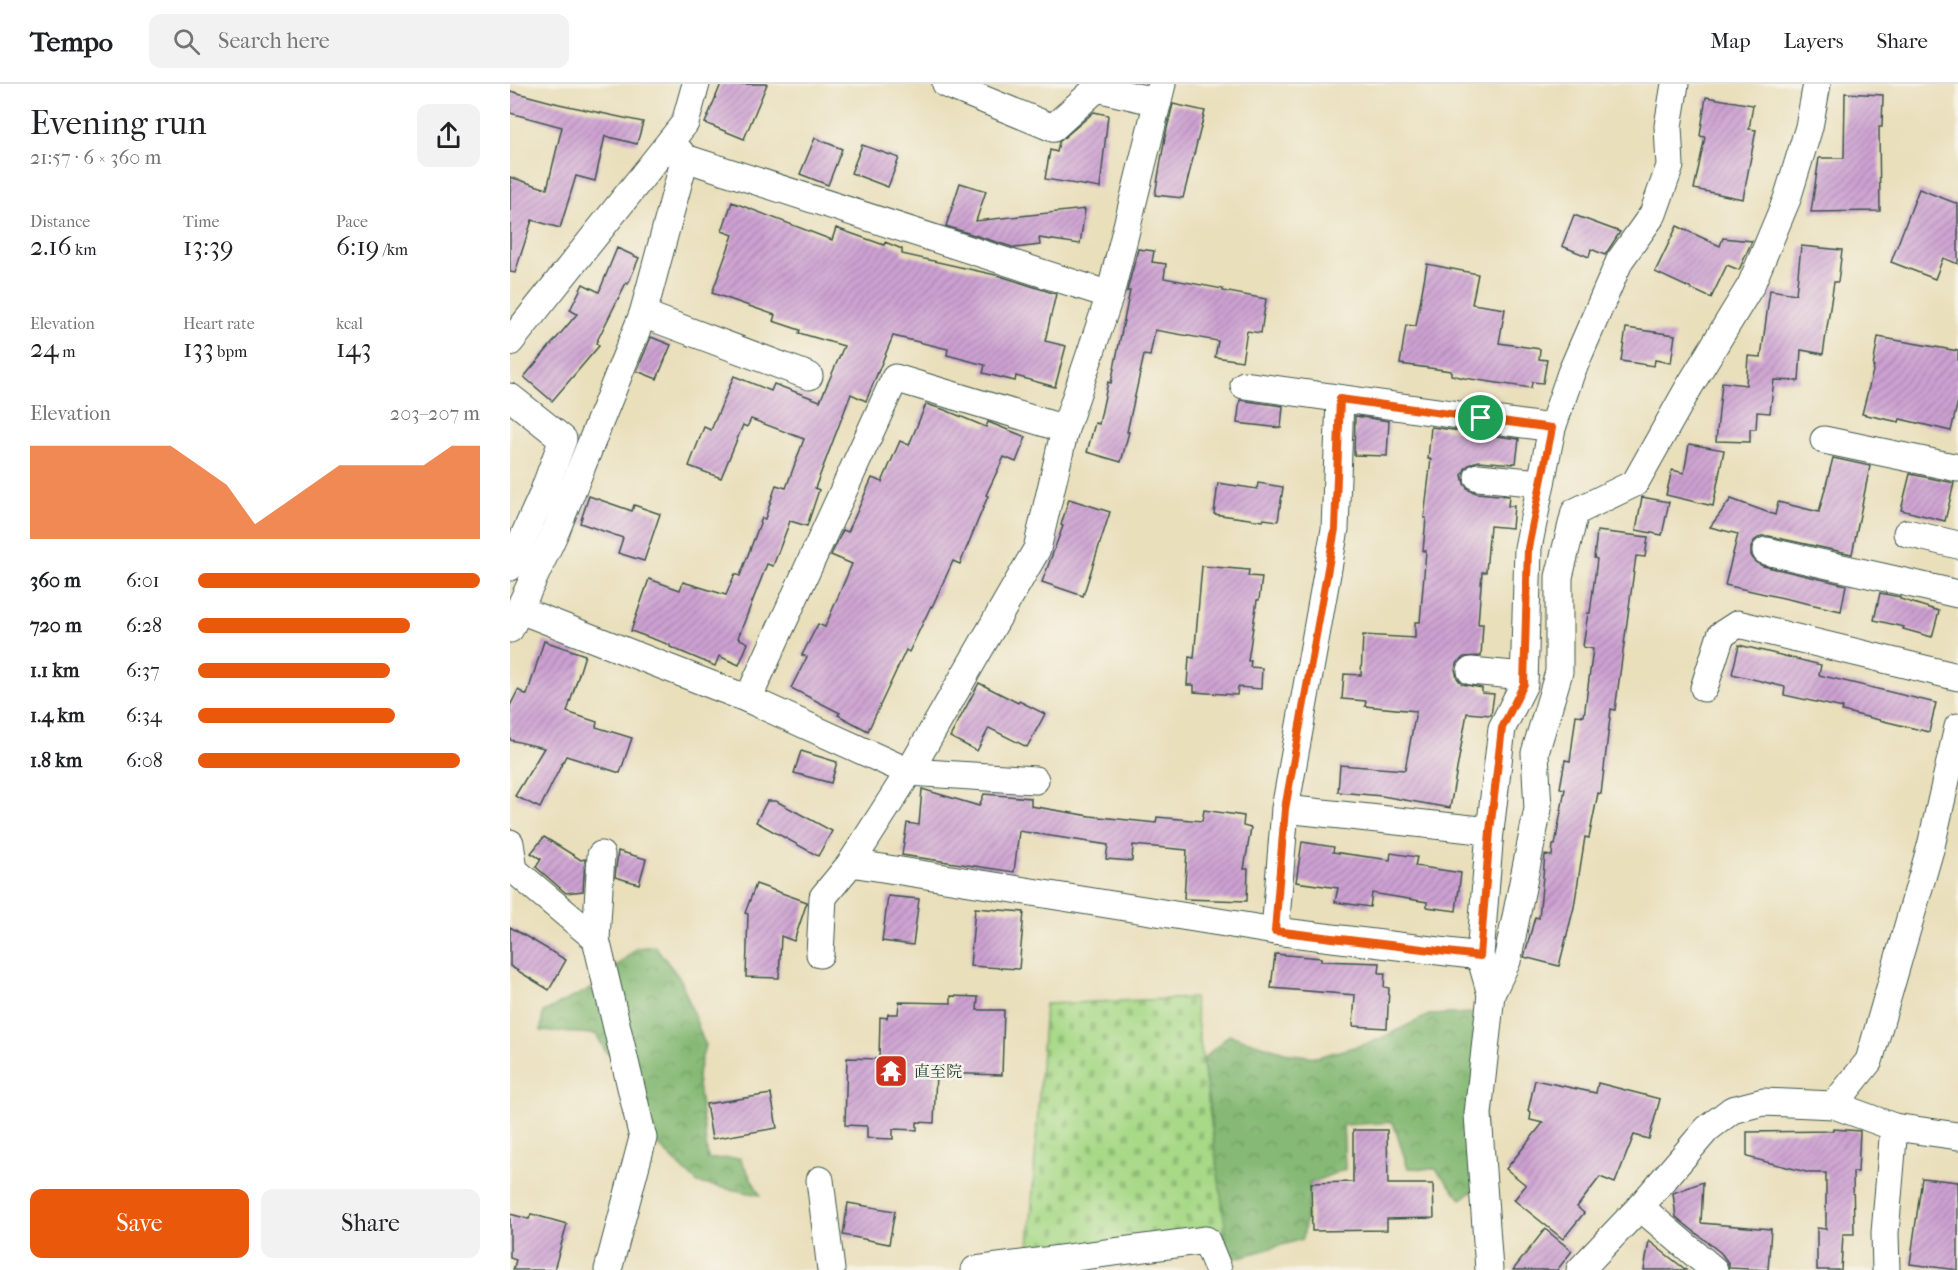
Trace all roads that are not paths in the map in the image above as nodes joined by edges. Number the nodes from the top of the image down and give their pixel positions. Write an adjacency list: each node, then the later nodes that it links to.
1 (696, 84): 6 (street)
2 (946, 84): 5 (street)
3 (1675, 84): 14 (street)
4 (1817, 84): 43 (street)
5 (1160, 93): 7 (street)
6 (678, 150): 7 (street); 8 (street); 9 (street)
7 (1110, 295): 15 (street)
8 (643, 314): 10 (street); 25 (street)
9 (510, 342)
10 (809, 375)
11 (1244, 385): 13 (street)
12 (510, 397): 23 (street)
13 (1340, 399): 14 (street); 34 (street)
14 (1552, 428): 19 (street)
15 (1065, 429): 30 (street); 32 (street)
16 (1824, 440): 17 (street)
17 (1958, 468)
18 (1478, 477): 19 (street)
19 (1541, 483): 27 (street)
20 (1906, 533): 21 (street)
21 (1958, 545)
22 (1766, 551): 24 (street)
23 (510, 567)
24 (1958, 594)
25 (515, 619): 30 (street)
26 (1471, 671): 27 (street)
27 (1524, 676): 35 (street)
28 (1958, 677): 29 (street)
29 (1704, 688)
30 (748, 699): 32 (street)
31 (1958, 727): 44 (street)
32 (909, 772): 33 (street); 38 (street)
33 (1035, 780)
34 (1285, 809): 35 (street); 39 (street)
35 (1490, 831): 42 (street)
36 (510, 843): 40 (street)
37 (601, 855): 40 (street)
38 (851, 863): 39 (street); 41 (street)
39 (1275, 931): 42 (street)
40 (596, 939): 50 (street)
41 (820, 954)
42 (1480, 956): 43 (street)
43 (1491, 994): 53 (street)
44 (1834, 1105): 45 (street); 48 (street)
45 (1894, 1127): 46 (street); 56 (street)
46 (1958, 1136)
47 (820, 1180): 51 (street)
48 (1640, 1207): 54 (street); 55 (street)
49 (1218, 1269): 52 (street)
50 (608, 1270)
51 (831, 1270)
52 (975, 1270)
53 (1489, 1270)
54 (1580, 1270)
55 (1714, 1270)
56 (1886, 1270)

